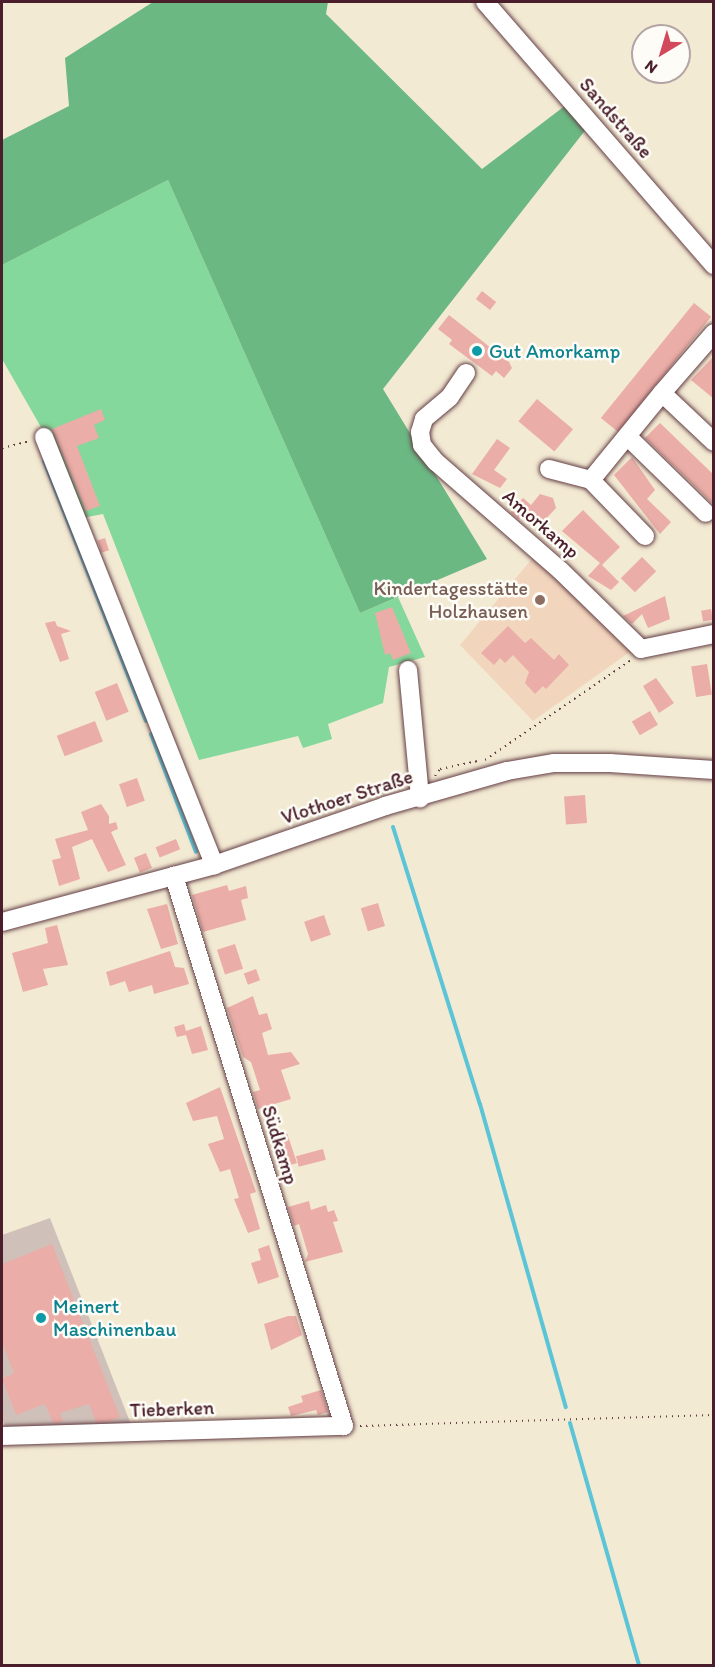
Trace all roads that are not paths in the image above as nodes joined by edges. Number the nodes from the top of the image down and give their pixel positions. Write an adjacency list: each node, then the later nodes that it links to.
1 (485, 2): 2 (street, Sandstraße)
2 (714, 265)
3 (714, 333): 5 (street)
4 (466, 373): 13 (street, Amorkamp)
5 (662, 393): 6 (street); 8 (street)
6 (627, 436): 10 (street); 11 (street)
7 (44, 437): 17 (street)
8 (714, 442)
9 (549, 469): 10 (street)
10 (591, 480): 12 (street)
11 (706, 513)
12 (645, 536)
13 (714, 634)
14 (408, 670): 16 (street)
15 (714, 770): 16 (street, Vlothoer Straße)
16 (425, 796): 17 (street, Vlothoer Straße)
17 (214, 865): 18 (street, Vlothoer Straße)
18 (174, 876): 19 (street, Vlothoer Straße); 20 (street, Südkamp)
19 (2, 922)
20 (344, 1426): 21 (street, Tieberken)
21 (2, 1436)

